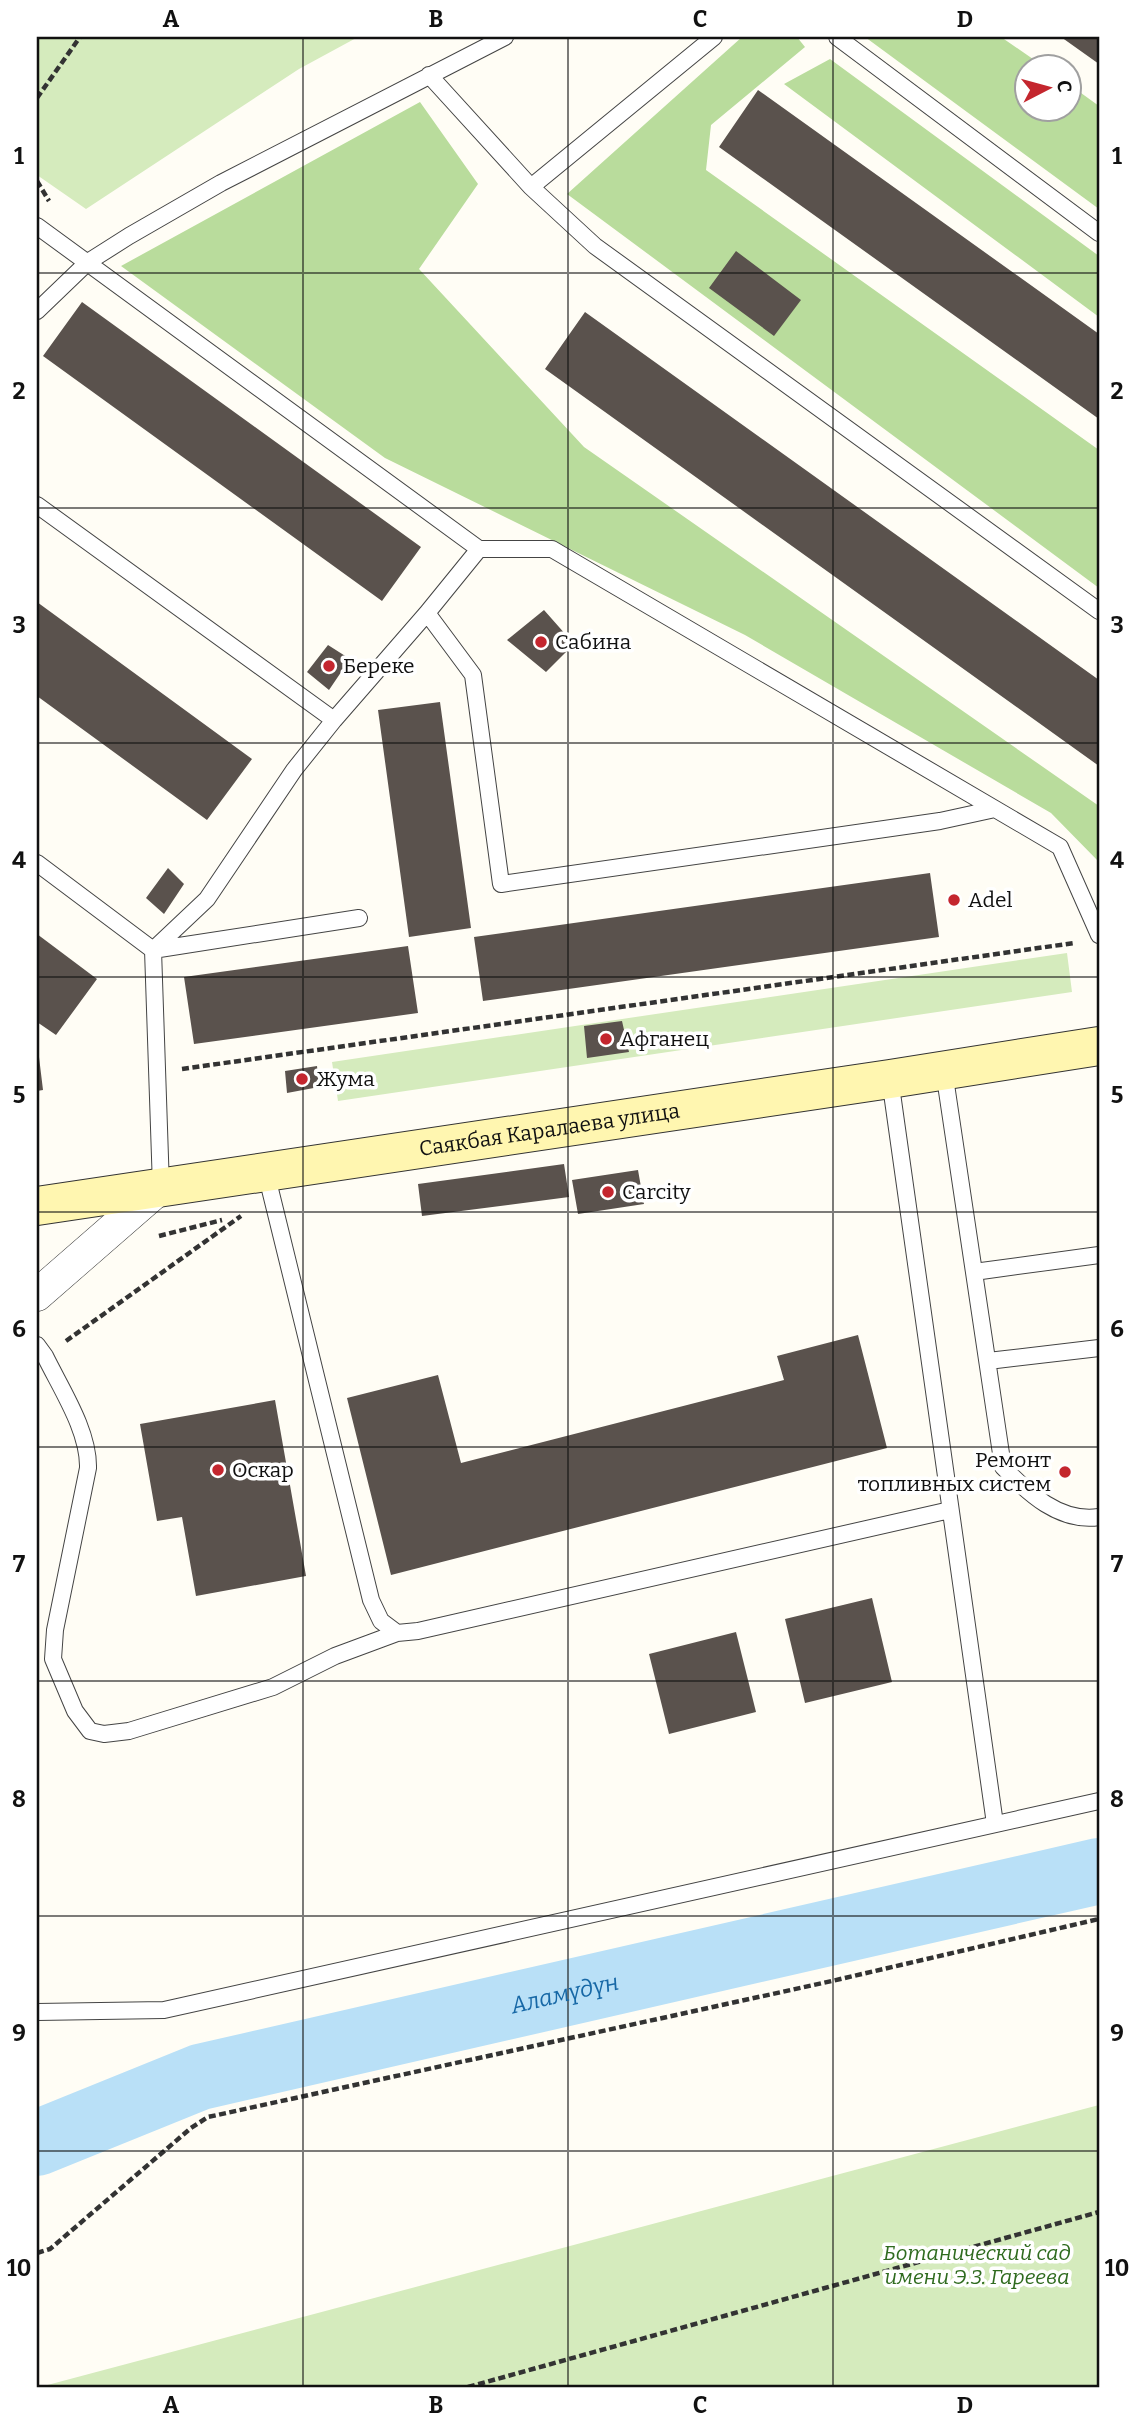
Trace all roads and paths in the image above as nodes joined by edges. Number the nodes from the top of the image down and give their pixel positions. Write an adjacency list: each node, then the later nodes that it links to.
1 (80, 37): 6 (path)
2 (505, 37): 5 (lane)
3 (714, 37): 7 (lane)
4 (837, 37): 9 (lane)
5 (429, 75): 7 (lane); 10 (lane)
6 (37, 98)
7 (531, 187): 14 (lane)
8 (37, 226): 10 (lane)
9 (1099, 233)
10 (88, 262): 11 (lane); 13 (lane)
11 (37, 311)
12 (37, 505): 16 (lane)
13 (479, 549): 15 (lane); 17 (lane)
14 (1099, 611)
15 (427, 613): 16 (lane); 17 (lane)
16 (334, 720): 21 (lane)
17 (995, 809): 20 (lane)
18 (37, 863): 21 (lane)
19 (359, 918): 21 (lane)
20 (1092, 938): 24 (path)
21 (153, 950): 24 (lane)
22 (1099, 1046): 23 (main road, Саякбая Каралаева улица)
23 (944, 1071): 25 (main road, Саякбая Каралаева улица); 31 (lane)
24 (156, 1073): 27 (lane)
25 (890, 1079): 26 (main road, Саякбая Каралаева улица); 36 (lane)
26 (265, 1170): 27 (main road, Саякбая Каралаева улица); 38 (lane)
27 (161, 1187): 28 (main road, Саякбая Каралаева улица); 32 (street)
28 (37, 1206)
29 (243, 1214): 34 (path)
30 (1099, 1255): 31 (lane)
31 (974, 1272): 35 (lane)
32 (37, 1295)
33 (1099, 1348): 35 (lane)
34 (41, 1351): 38 (lane)
35 (988, 1361): 37 (lane)
36 (950, 1510): 38 (lane); 40 (lane)
37 (1099, 1517)
38 (397, 1633)
39 (1099, 1801): 40 (lane)
40 (995, 1824): 42 (lane)
41 (1099, 1919): 44 (path)
42 (37, 2012)
43 (1099, 2213): 45 (path)
44 (37, 2253)
45 (468, 2387)

